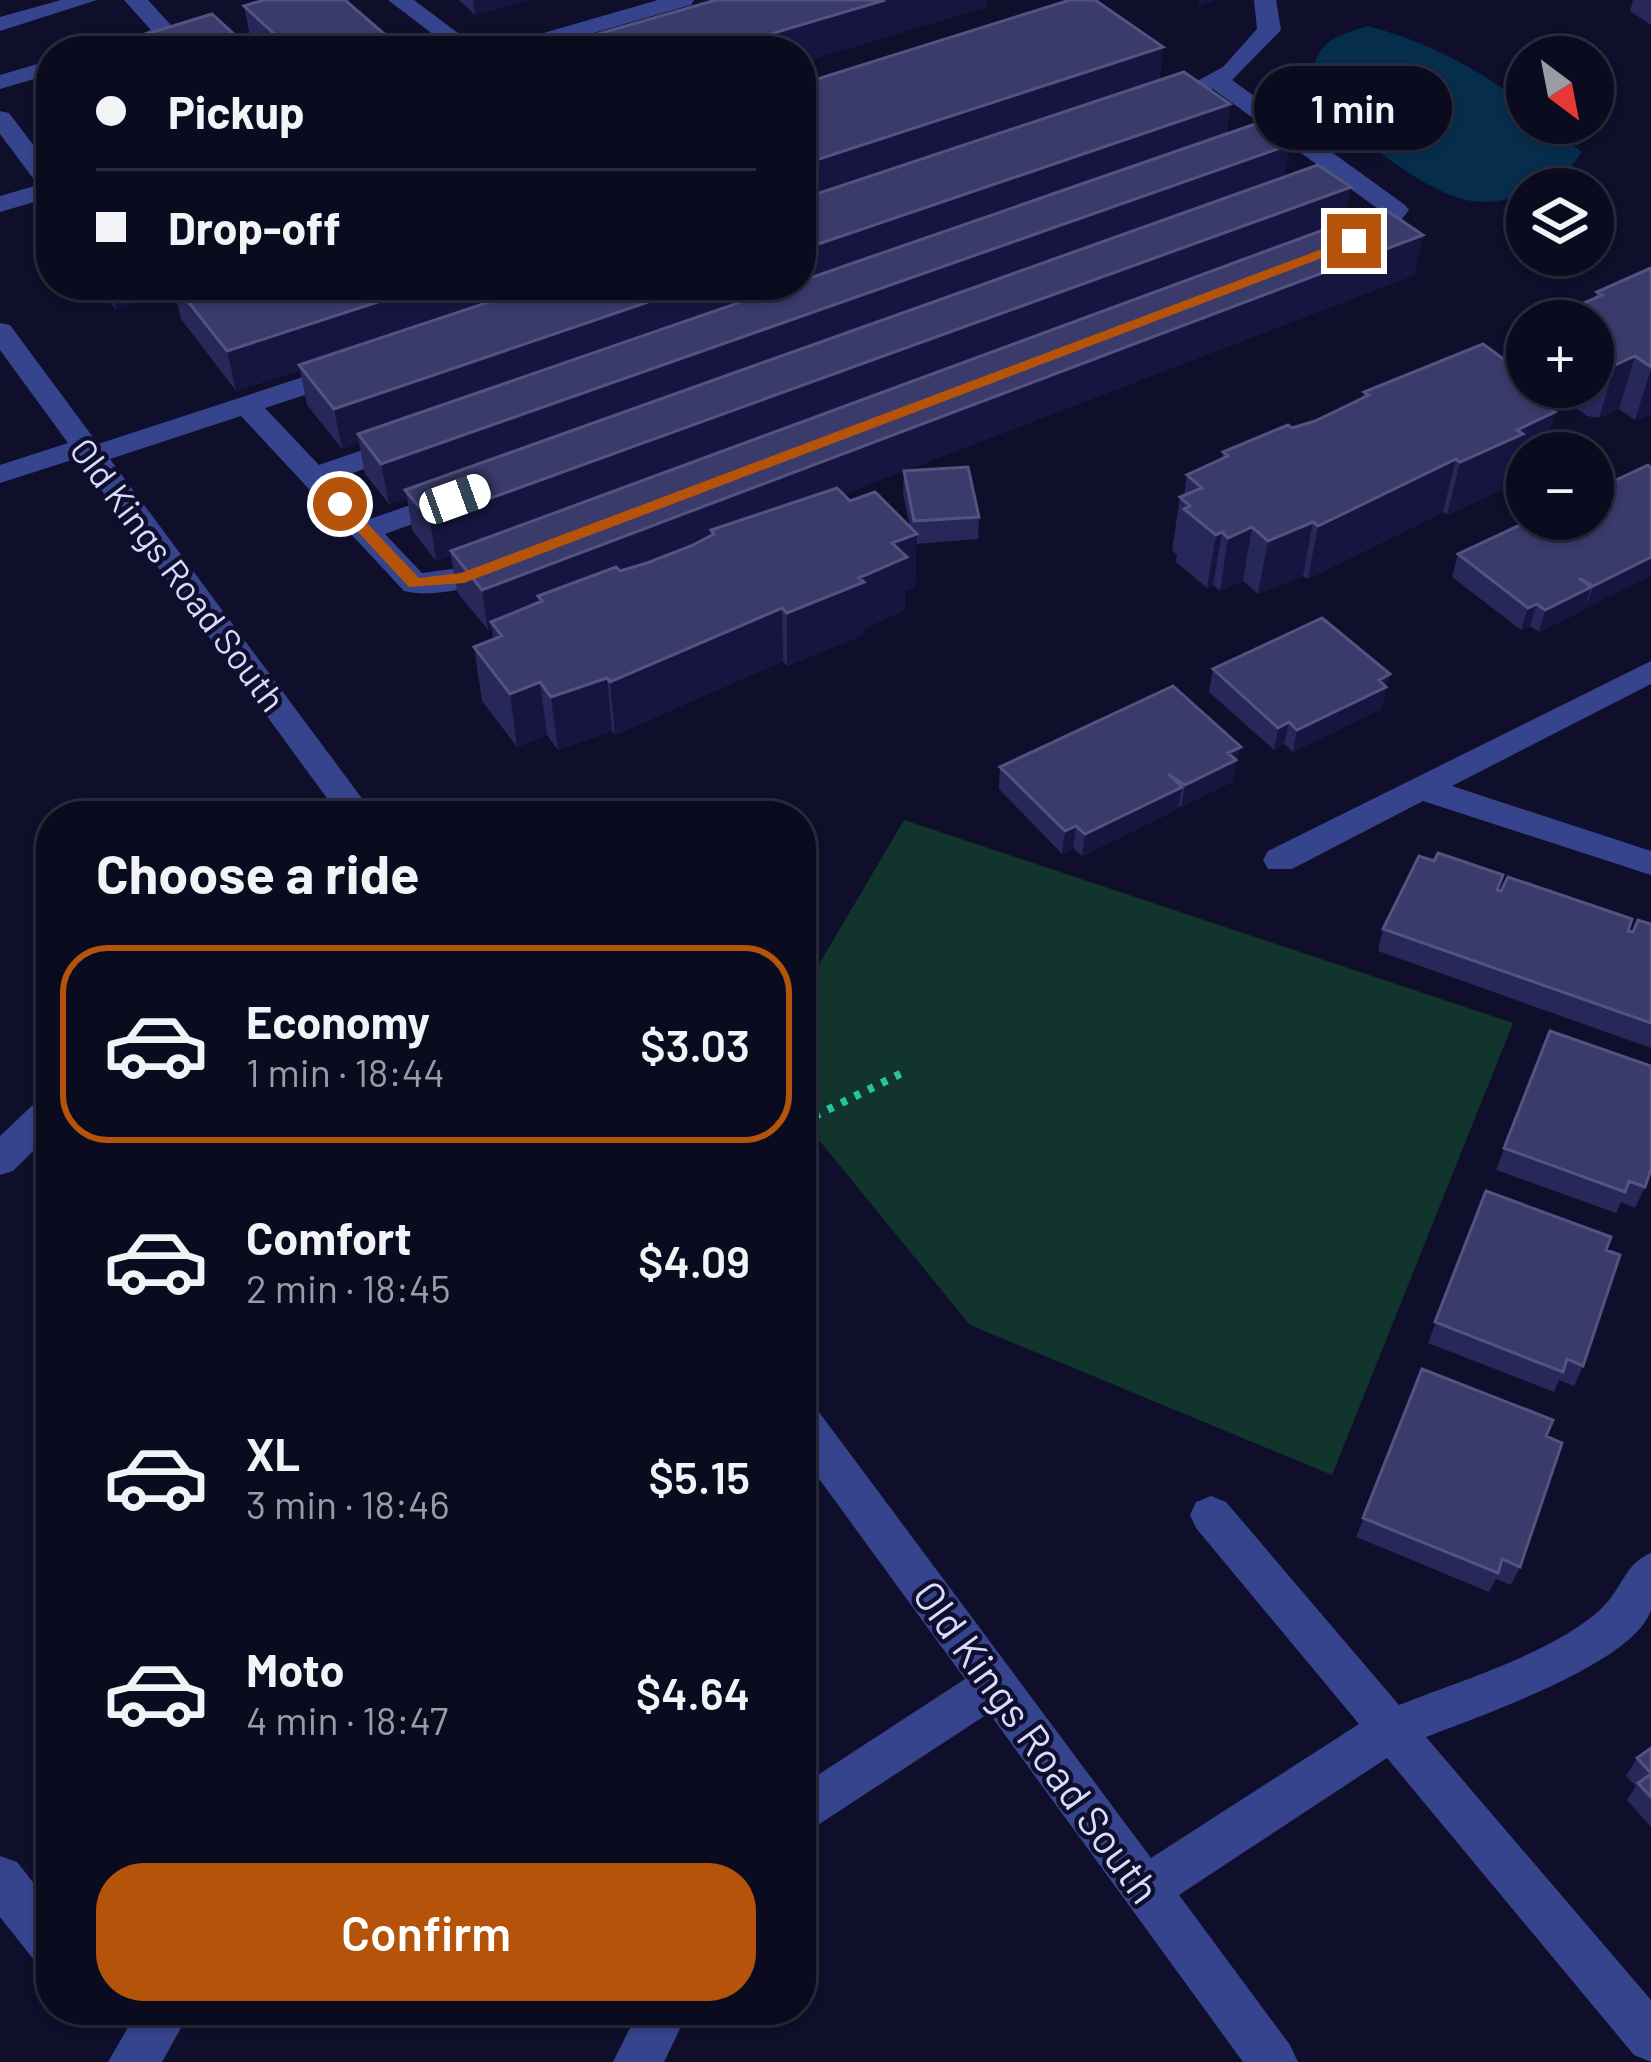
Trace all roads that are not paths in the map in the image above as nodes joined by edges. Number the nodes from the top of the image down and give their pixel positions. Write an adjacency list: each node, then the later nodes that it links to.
1 (86, 0): 6 (street)
2 (135, 0): 7 (street)
3 (399, 0): 8 (street)
4 (683, 0): 9 (street)
5 (1265, 0): 11 (street)
6 (0, 24)
7 (156, 36)
8 (449, 36)
9 (558, 36)
10 (36, 71): 12 (street)
11 (1215, 79): 13 (street); 18 (street)
12 (0, 82)
13 (1180, 95)
14 (0, 118): 15 (street)
15 (36, 167)
16 (36, 192): 17 (street)
17 (0, 204)
18 (1331, 249)
19 (0, 331): 23 (street, Old Kings Road South)
20 (382, 360): 21 (street)
21 (246, 405): 23 (street); 25 (street)
22 (426, 438): 25 (street)
23 (88, 452): 24 (street); 31 (street, Old Kings Road South)
24 (0, 474)
25 (314, 477): 27 (street)
26 (478, 491): 27 (street)
27 (366, 531): 28 (street)
28 (531, 552)
29 (1651, 671): 30 (street)
30 (1420, 788): 32 (street); 33 (street)
31 (347, 801)
32 (1280, 860)
33 (1651, 863)
34 (36, 1125): 35 (street)
35 (0, 1160)
36 (816, 1441): 39 (street, Old Kings Road South)
37 (1211, 1515): 40 (street)
38 (1651, 1573): 40 (street)
39 (995, 1684): 41 (street); 43 (street, Old Kings Road South)
40 (1390, 1730): 43 (street); 47 (street)
41 (816, 1803)
42 (0, 1879): 44 (street)
43 (1147, 1888): 50 (street, Old Kings Road South)
44 (36, 1923)
45 (157, 2025): 48 (street)
46 (657, 2025): 49 (street)
47 (1651, 2038)
48 (133, 2062)
49 (638, 2062)
50 (1273, 2062)

